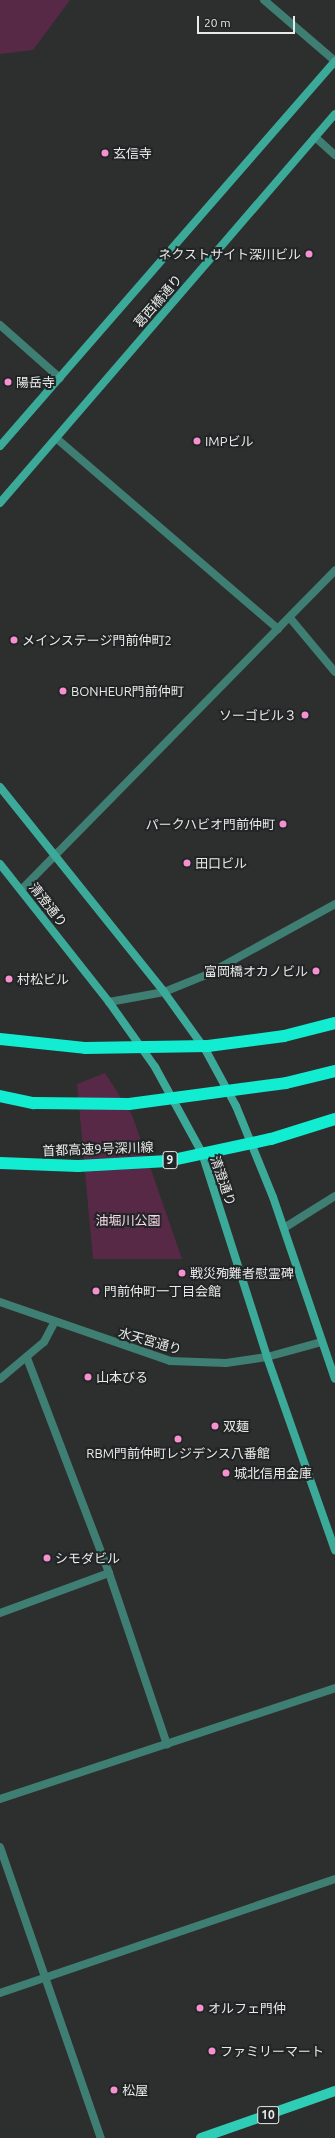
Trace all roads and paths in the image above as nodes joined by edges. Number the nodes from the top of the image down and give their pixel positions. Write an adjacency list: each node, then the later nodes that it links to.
1 (264, 0): 2 (street)
2 (335, 61): 7 (main road, 葛西橋通り)
3 (335, 114): 4 (main road, 葛西橋通り)
4 (316, 137): 5 (street); 8 (main road, 葛西橋通り)
5 (335, 155)
6 (0, 325): 7 (street)
7 (60, 378): 9 (main road, 葛西橋通り)
8 (56, 438): 10 (main road, 葛西橋通り); 13 (street)
9 (0, 446)
10 (0, 503)
11 (335, 570): 12 (street)
12 (290, 618): 13 (street); 14 (street)
13 (278, 629): 16 (street)
14 (335, 672)
15 (0, 787): 16 (main road)
16 (55, 854): 18 (street); 20 (main road)
17 (0, 864): 18 (main road, 清澄通り)
18 (21, 890): 21 (main road, 清澄通り)
19 (335, 904): 20 (street)
20 (164, 992): 21 (street); 29 (main road)
21 (109, 1002): 33 (main road, 清澄通り)
22 (335, 1023): 23 (highway)
23 (0, 1039)
24 (335, 1071): 25 (highway)
25 (0, 1096)
26 (335, 1119): 27 (highway, 首都高速9号深川線 / 9)
27 (0, 1163)
28 (335, 1196): 29 (street)
29 (284, 1228): 32 (main road)
30 (0, 1302): 31 (street, 水天宮通り)
31 (54, 1323): 33 (street, 水天宮通り); 34 (street)
32 (322, 1342): 33 (street, 水天宮通り); 36 (main road)
33 (267, 1357): 37 (main road, 清澄通り)
34 (27, 1358): 35 (street); 38 (street)
35 (0, 1379)
36 (335, 1379)
37 (335, 1550)
38 (109, 1573): 39 (street); 41 (street)
39 (0, 1613)
40 (335, 1688): 41 (street)
41 (167, 1744): 42 (street)
42 (0, 1799)
43 (0, 1847): 45 (street)
44 (335, 1879): 45 (street)
45 (46, 1978): 46 (street); 48 (street)
46 (0, 1993)
47 (335, 2091): 49 (main road, 10)
48 (101, 2138)
49 (202, 2138)

